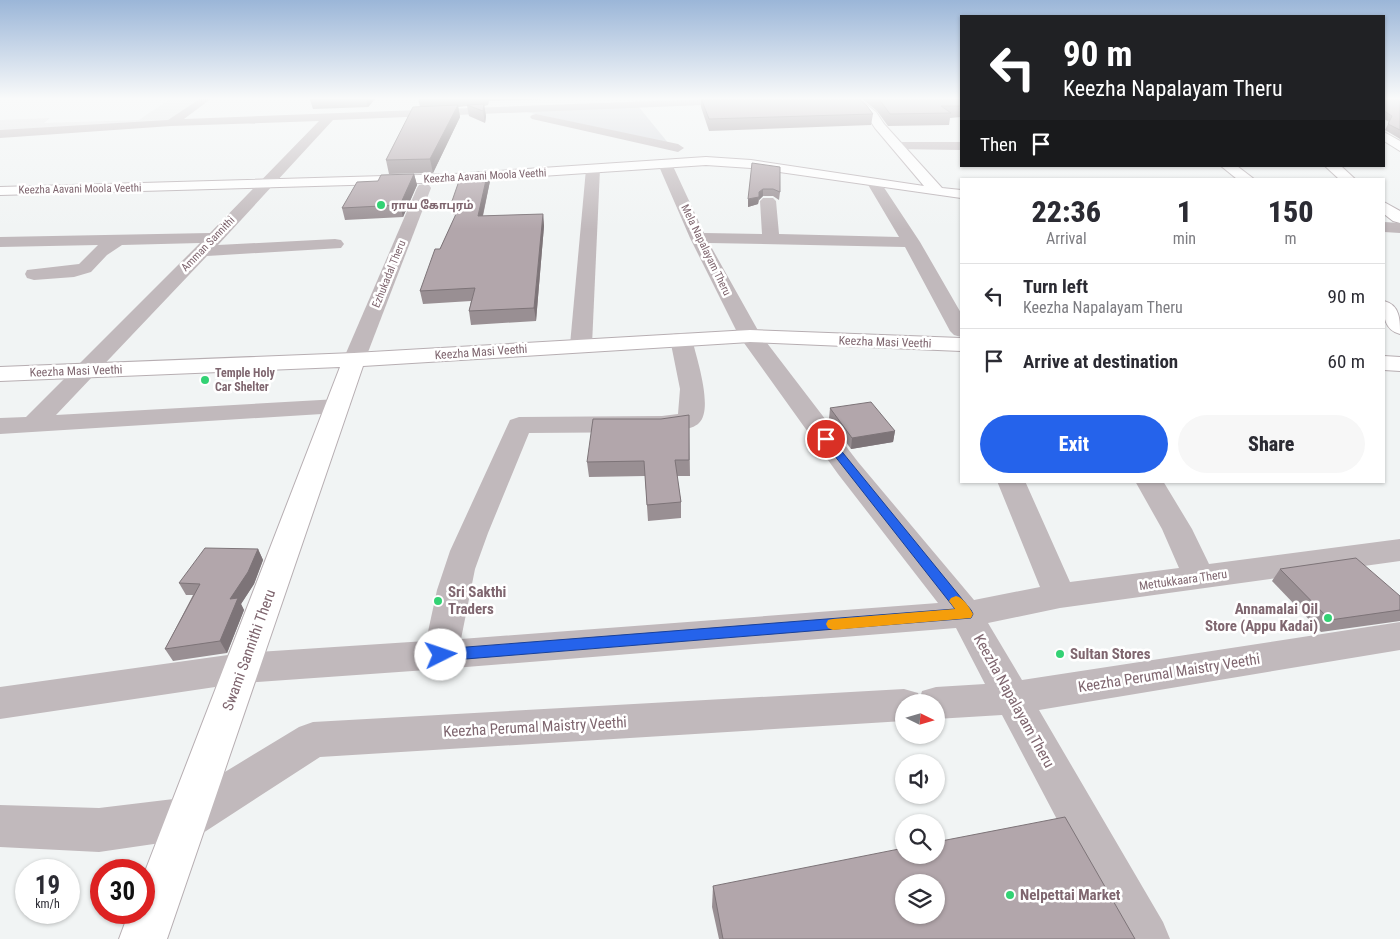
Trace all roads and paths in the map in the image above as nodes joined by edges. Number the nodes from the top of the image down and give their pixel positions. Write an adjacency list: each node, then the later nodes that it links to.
1 (305, 142): 19 (street, Amman Sannithi)
2 (650, 142): 7 (street)
3 (675, 142): 7 (street)
4 (895, 142): 5 (main road)
5 (899, 146): 6 (street); 21 (main road)
6 (960, 146)
7 (678, 148): 8 (street)
8 (684, 162): 9 (main road, Keezha Aavani Moola Veethi); 18 (main road, Keezha Aavani Moola Veethi)
9 (665, 164): 12 (main road, Keezha Aavani Moola Veethi); 26 (street, Mela Napalayam Theru)
10 (1229, 167): 14 (main road)
11 (1333, 167): 15 (main road)
12 (593, 169): 13 (main road, Keezha Aavani Moola Veethi); 41 (street)
13 (454, 178): 17 (street)
14 (1245, 178)
15 (1347, 178)
16 (398, 180): 17 (street); 19 (main road, Keezha Aavani Moola Veethi)
17 (427, 180): 43 (street, Ezhukadal Theru)
18 (874, 183): 21 (main road, Keezha Aavani Moola Veethi); 31 (street)
19 (263, 185): 20 (main road, Keezha Aavani Moola Veethi); 33 (street, Amman Sannithi)
20 (0, 191)
21 (938, 192): 22 (main road, Keezha Aavani Moola Veethi)
22 (960, 194)
23 (768, 201): 27 (street)
24 (1385, 208): 25 (main road)
25 (1396, 221)
26 (698, 238): 27 (street); 39 (street, Mela Napalayam Theru)
27 (771, 240): 31 (street)
28 (116, 241): 30 (street); 33 (street); 35 (street)
29 (0, 242): 30 (street)
30 (22, 242): 34 (street)
31 (911, 242): 38 (street)
32 (335, 244): 33 (street)
33 (208, 245): 46 (street, Amman Sannithi)
34 (0, 257)
35 (34, 274)
36 (1385, 308): 37 (main road)
37 (1400, 328)
38 (960, 329)
39 (750, 336): 40 (main road, Keezha Masi Veethi); 42 (main road, Keezha Masi Veethi); 56 (street, Keezha Napalayam Theru)
40 (681, 339): 41 (main road, Keezha Masi Veethi); 58 (street)
41 (581, 345): 43 (main road, Keezha Masi Veethi)
42 (960, 345)
43 (354, 360): 46 (main road, Keezha Masi Veethi); 48 (main road, Swami Sannithi Theru)
44 (1385, 363): 45 (main road)
45 (1400, 364)
46 (84, 371): 47 (main road, Keezha Masi Veethi); 49 (street, Amman Sannithi)
47 (0, 374)
48 (338, 406): 49 (street); 59 (main road, Swami Sannithi Theru)
49 (34, 423): 50 (street)
50 (0, 426)
51 (1012, 483): 55 (street)
52 (1151, 483): 54 (street)
53 (1400, 550): 54 (street, Mettukkaara Theru)
54 (1199, 578): 55 (street, Mettukkaara Theru)
55 (1060, 596): 56 (street, Mettukkaara Theru)
56 (966, 614): 58 (street, Mettukkaara Theru); 60 (street, Keezha Napalayam Theru)
57 (1400, 636): 60 (street, Keezha Perumal Maistry Veethi)
58 (441, 655): 59 (street, Mettukkaara Theru)
59 (242, 668): 62 (street, Mettukkaara Theru); 64 (main road, Swami Sannithi Theru)
60 (1012, 698): 61 (street, Keezha Perumal Maistry Veethi); 67 (street, Keezha Napalayam Theru)
61 (945, 702)
62 (0, 703)
63 (895, 706): 64 (street, Keezha Perumal Maistry Veethi)
64 (188, 818): 65 (street); 66 (main road, Swami Sannithi Theru)
65 (0, 826)
66 (143, 939)
67 (1146, 939)

